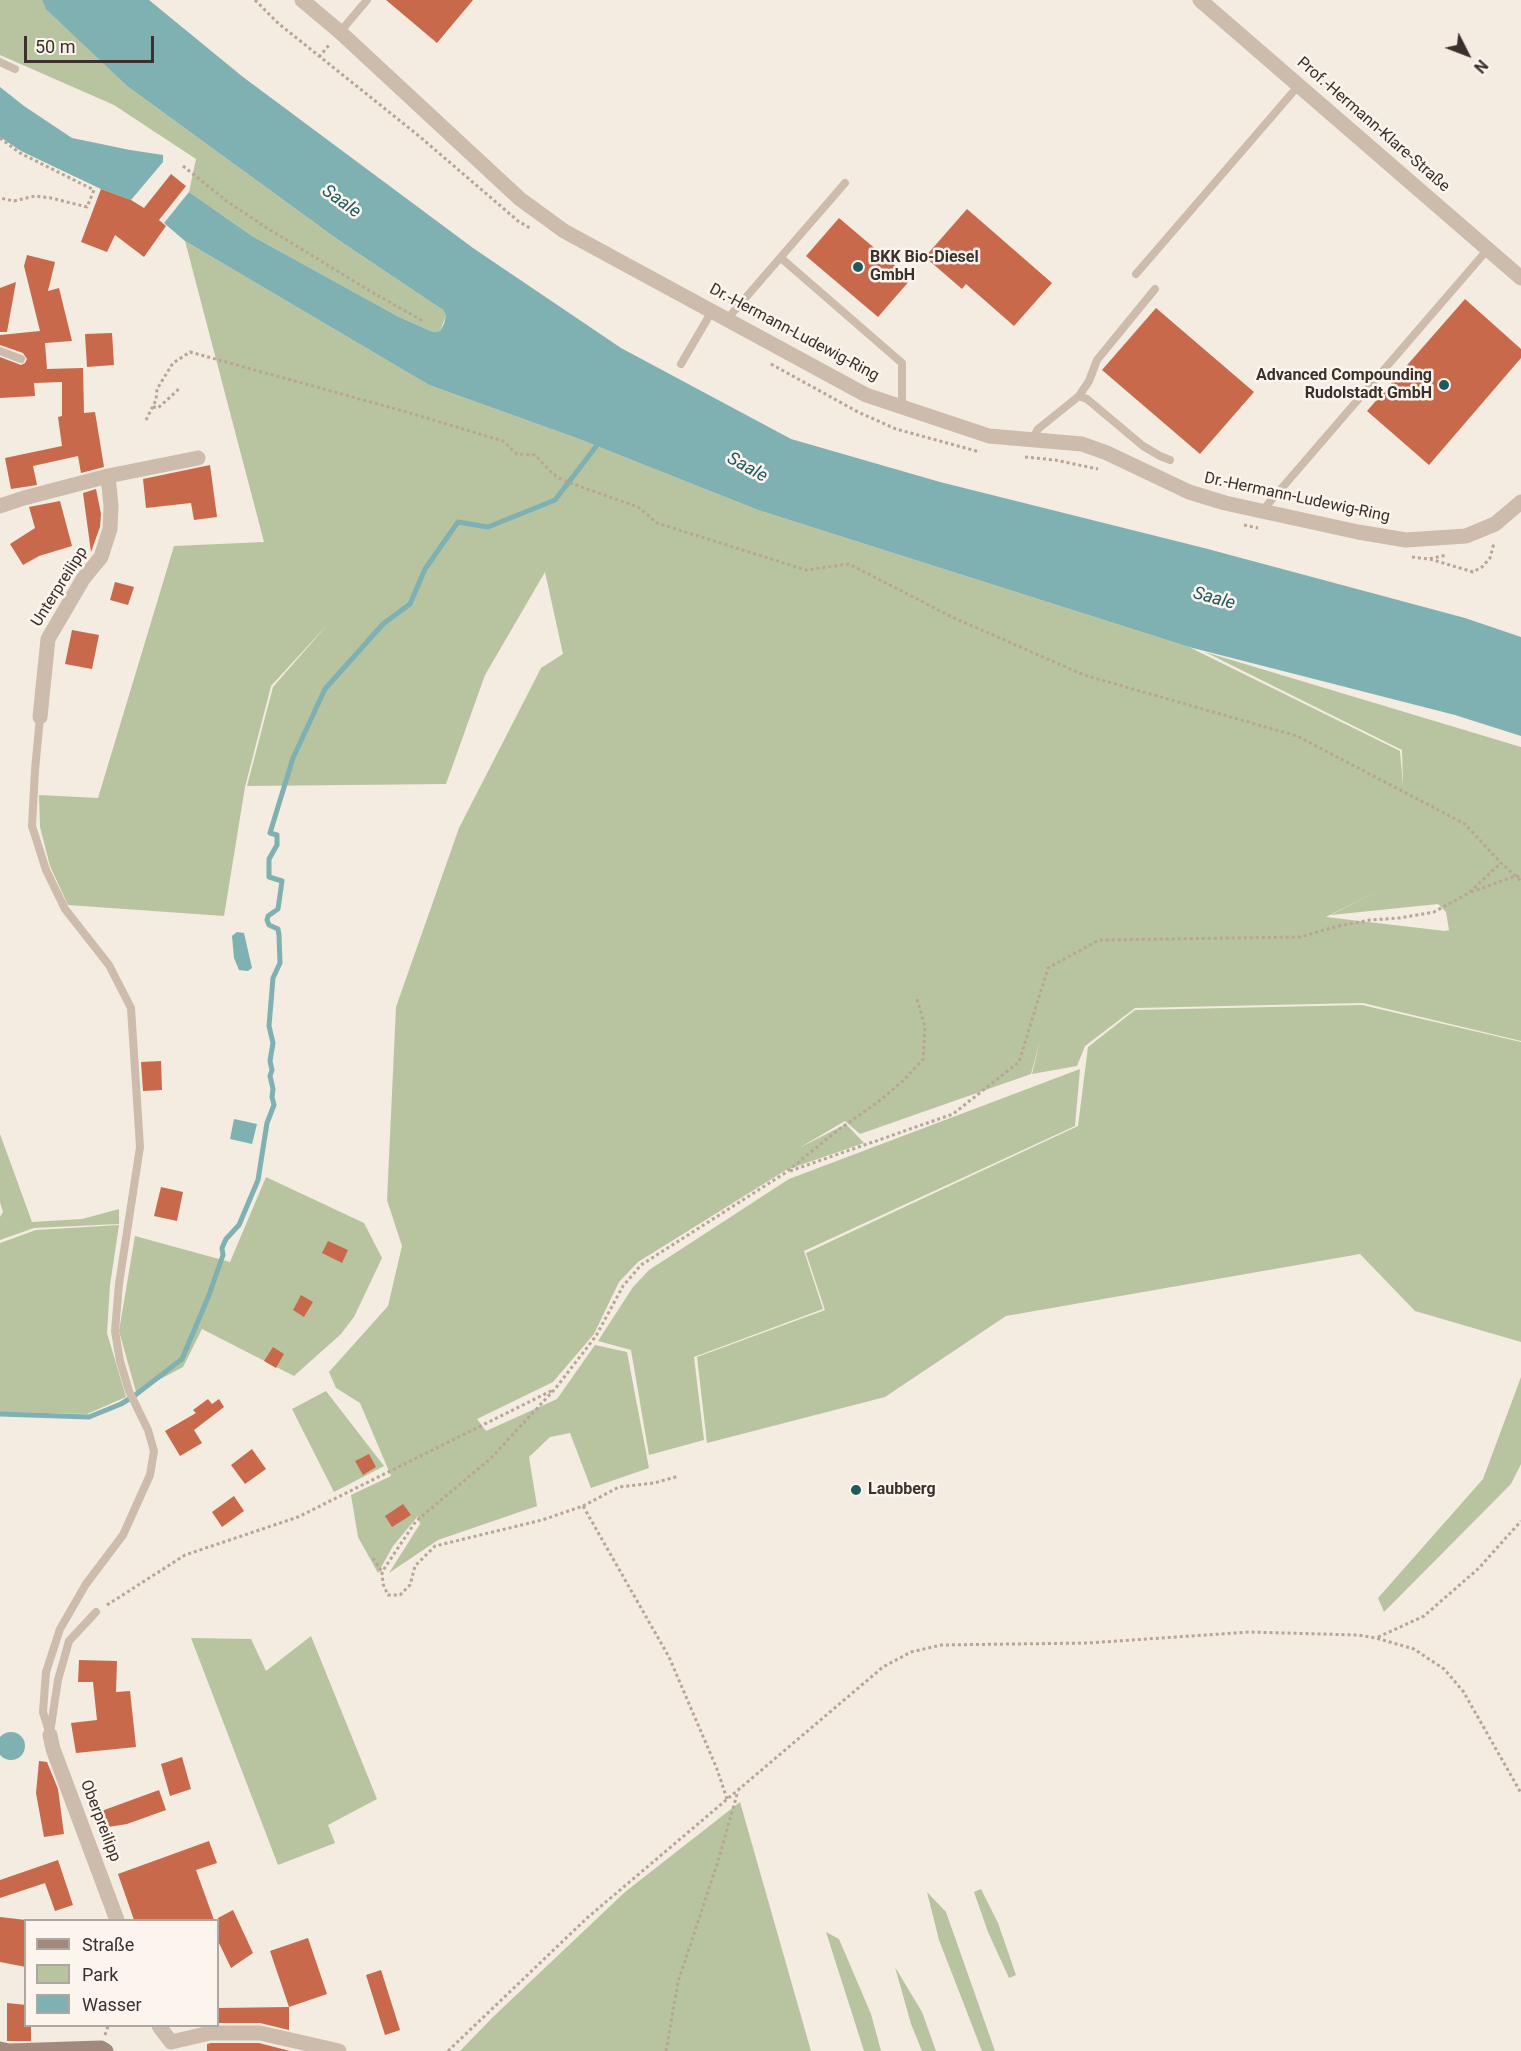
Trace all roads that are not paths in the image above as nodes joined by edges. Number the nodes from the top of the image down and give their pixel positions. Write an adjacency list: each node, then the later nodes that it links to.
1 (302, 0): 4 (street, Dr.-Hermann-Ludewig-Ring)
2 (368, 0): 4 (lane)
3 (1200, 0): 7 (street, Prof.-Hermann-Klare-Straße)
4 (340, 32): 14 (street, Dr.-Hermann-Ludewig-Ring)
5 (0, 62): 6 (lane)
6 (15, 69)
7 (1299, 85): 9 (street, Prof.-Hermann-Klare-Straße); 11 (lane)
8 (845, 183): 10 (lane)
9 (1488, 249): 12 (street, Prof.-Hermann-Klare-Straße); 27 (lane)
10 (781, 258): 15 (lane); 20 (lane)
11 (1136, 274)
12 (1521, 278)
13 (1155, 289): 19 (lane)
14 (713, 310): 15 (street, Dr.-Hermann-Ludewig-Ring); 18 (lane)
15 (728, 318): 20 (street, Dr.-Hermann-Ludewig-Ring)
16 (0, 351): 17 (lane)
17 (21, 359)
18 (681, 364)
19 (1079, 396): 21 (lane); 23 (lane)
20 (902, 407): 21 (street, Dr.-Hermann-Ludewig-Ring)
21 (1032, 440): 27 (street, Dr.-Hermann-Ludewig-Ring)
22 (198, 458): 24 (street)
23 (1170, 460)
24 (108, 476): 26 (street); 28 (street, Unterpreilipp)
25 (1521, 502): 27 (street, Dr.-Hermann-Ludewig-Ring)
26 (0, 506)
27 (1262, 511)
28 (40, 717): 30 (lane)
29 (96, 1612): 30 (lane)
30 (50, 1735): 31 (street, Oberpreilipp)
31 (117, 1919)
32 (160, 2027): 33 (street)
33 (169, 2046): 36 (street)
34 (0, 2049): 35 (street)
35 (106, 2051)
36 (339, 2051)

